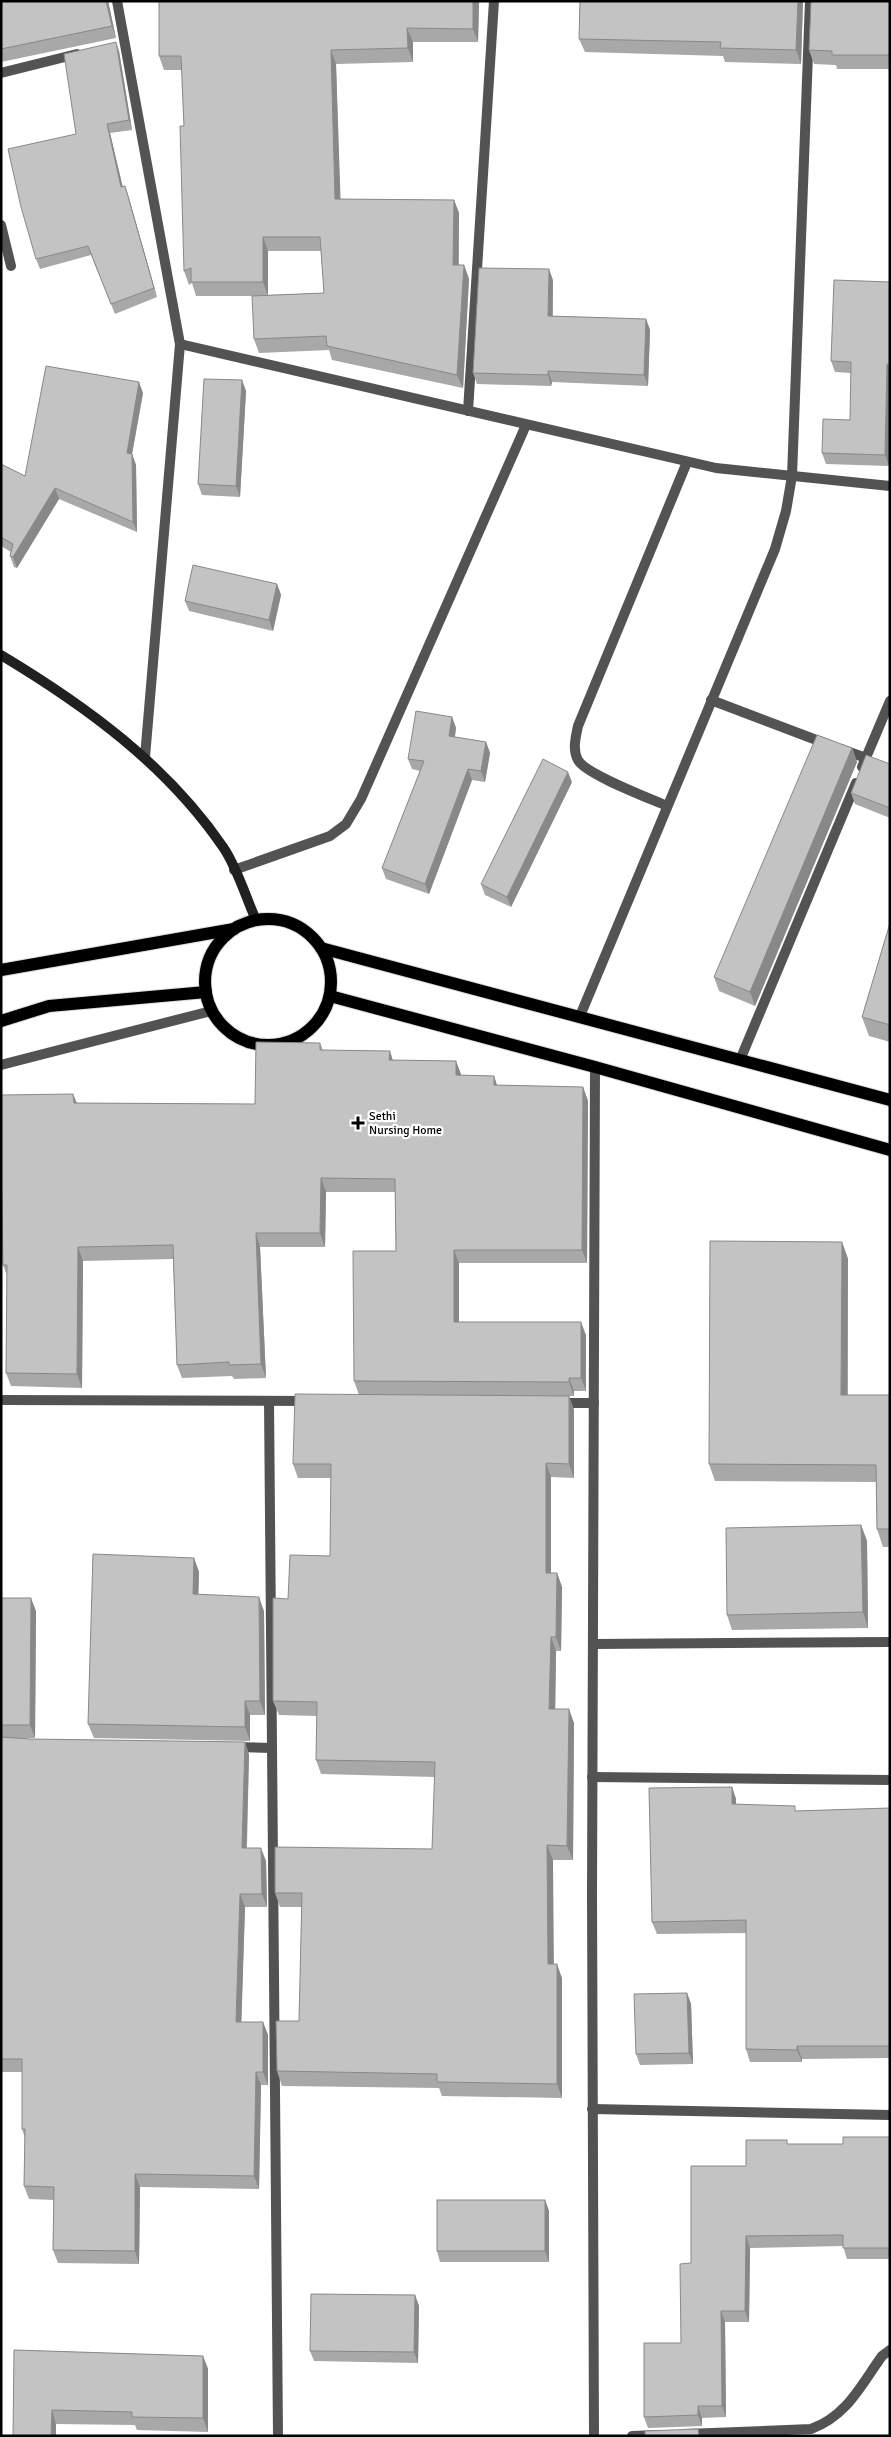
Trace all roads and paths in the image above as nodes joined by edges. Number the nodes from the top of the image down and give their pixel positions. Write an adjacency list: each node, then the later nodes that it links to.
1 (117, 1): 8 (street)
2 (494, 1): 9 (street)
3 (810, 1): 12 (street)
4 (86, 52): 5 (street)
5 (1, 72)
6 (1, 225): 7 (street)
7 (11, 266)
8 (180, 344): 9 (street); 17 (street)
9 (468, 411): 10 (street)
10 (526, 425): 11 (street); 20 (street)
11 (687, 462): 12 (street); 19 (street)
12 (792, 476): 13 (street); 15 (street)
13 (890, 486)
14 (1, 655): 17 (street)
15 (711, 700): 18 (street); 19 (street)
16 (890, 701): 18 (street)
17 (145, 757): 20 (street)
18 (866, 758): 30 (street)
19 (667, 806): 28 (street)
20 (234, 870): 21 (street)
21 (256, 920): 22 (main road); 23 (main road)
22 (234, 929): 24 (main road); 25 (main road)
23 (321, 948): 26 (main road); 28 (main road)
24 (1, 970)
25 (206, 992): 27 (main road); 29 (main road)
26 (330, 996): 27 (main road); 32 (main road)
27 (212, 1011): 31 (street)
28 (580, 1016): 30 (main road)
29 (1, 1021)
30 (740, 1060): 33 (main road)
31 (1, 1065)
32 (595, 1067): 34 (main road); 39 (street)
33 (890, 1100)
34 (890, 1150)
35 (1, 1400): 36 (street)
36 (269, 1401): 37 (street); 43 (street)
37 (318, 1402)
38 (545, 1403): 39 (street)
39 (594, 1403): 41 (street)
40 (890, 1642): 41 (street)
41 (593, 1644): 44 (street)
42 (224, 1747): 43 (street)
43 (272, 1748): 49 (street)
44 (592, 1778): 45 (street); 46 (street)
45 (890, 1780)
46 (592, 2109): 47 (street); 50 (street)
47 (890, 2115)
48 (890, 2350): 51 (street)
49 (278, 2436)
50 (594, 2436)
51 (632, 2436)

